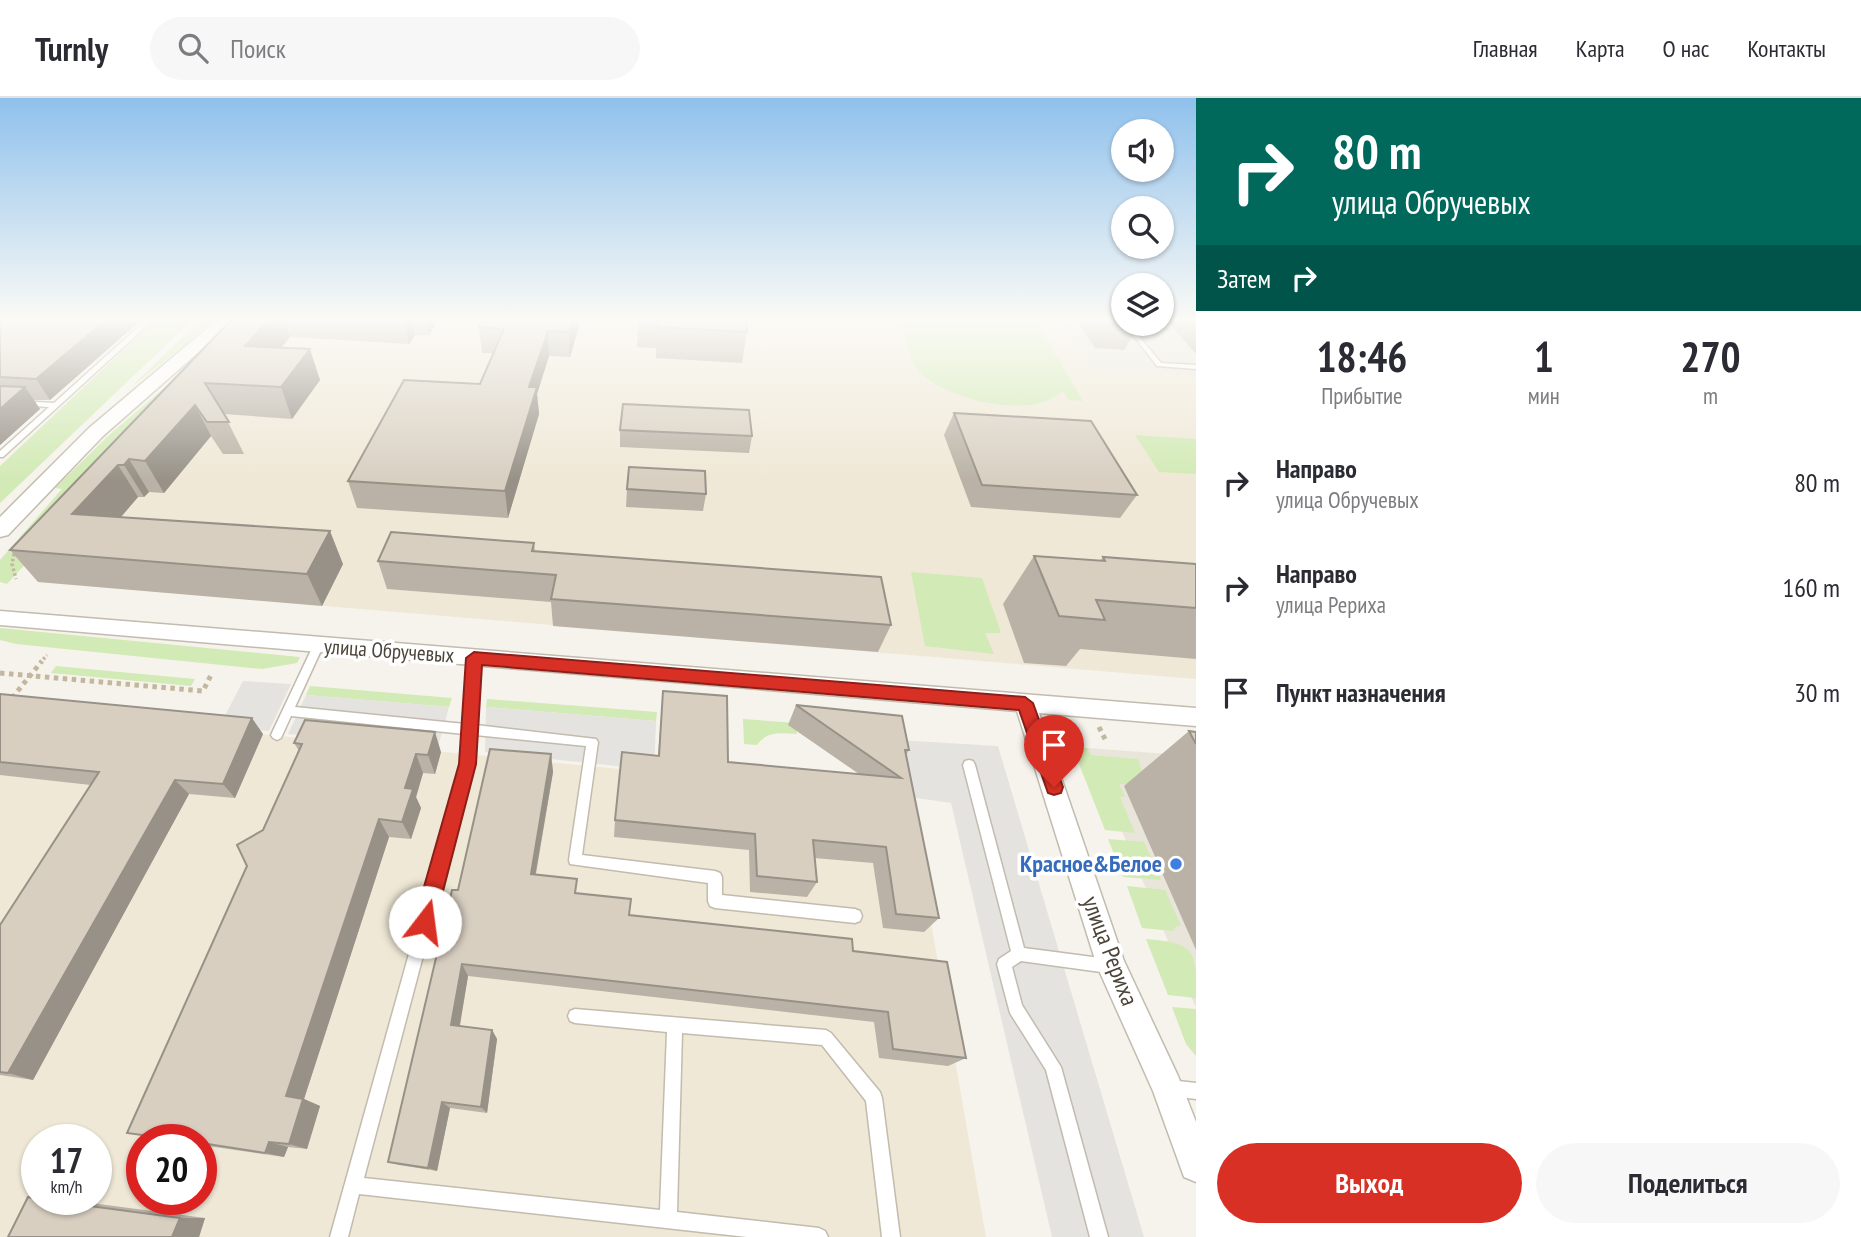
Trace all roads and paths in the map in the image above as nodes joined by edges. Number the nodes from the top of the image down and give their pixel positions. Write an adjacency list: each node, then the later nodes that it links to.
1 (91, 373): 4 (lane)
2 (165, 373): 6 (street)
3 (0, 402): 4 (lane)
4 (56, 405): 5 (lane)
5 (0, 455)
6 (0, 530)
7 (16, 543): 8 (path)
8 (16, 579)
9 (0, 618): 10 (street, улица Обручевых)
10 (318, 646): 12 (street, улица Обручевых); 18 (lane)
11 (47, 655): 15 (path)
12 (474, 658): 17 (street, улица Обручевых); 20 (lane)
13 (0, 673): 15 (path)
14 (212, 673): 15 (path)
15 (30, 676): 16 (path)
16 (10, 701)
17 (1025, 703): 19 (street, улица Обручевых); 25 (street, улица Рериха)
18 (288, 711): 20 (lane); 21 (lane)
19 (1196, 718)
20 (471, 729): 23 (lane); 31 (lane)
21 (277, 735)
22 (969, 765): 24 (lane)
23 (855, 916)
24 (1019, 954): 25 (lane); 36 (lane)
25 (1111, 966): 28 (street, улица Рериха)
26 (575, 1016): 27 (lane)
27 (674, 1026): 32 (lane); 35 (lane)
28 (1167, 1087): 29 (lane); 30 (street, улица Рериха)
29 (1196, 1091)
30 (1194, 1161)
31 (353, 1185): 32 (lane); 33 (lane)
32 (668, 1218): 34 (lane)
33 (339, 1237)
34 (819, 1237)
35 (891, 1237)
36 (1099, 1237)

